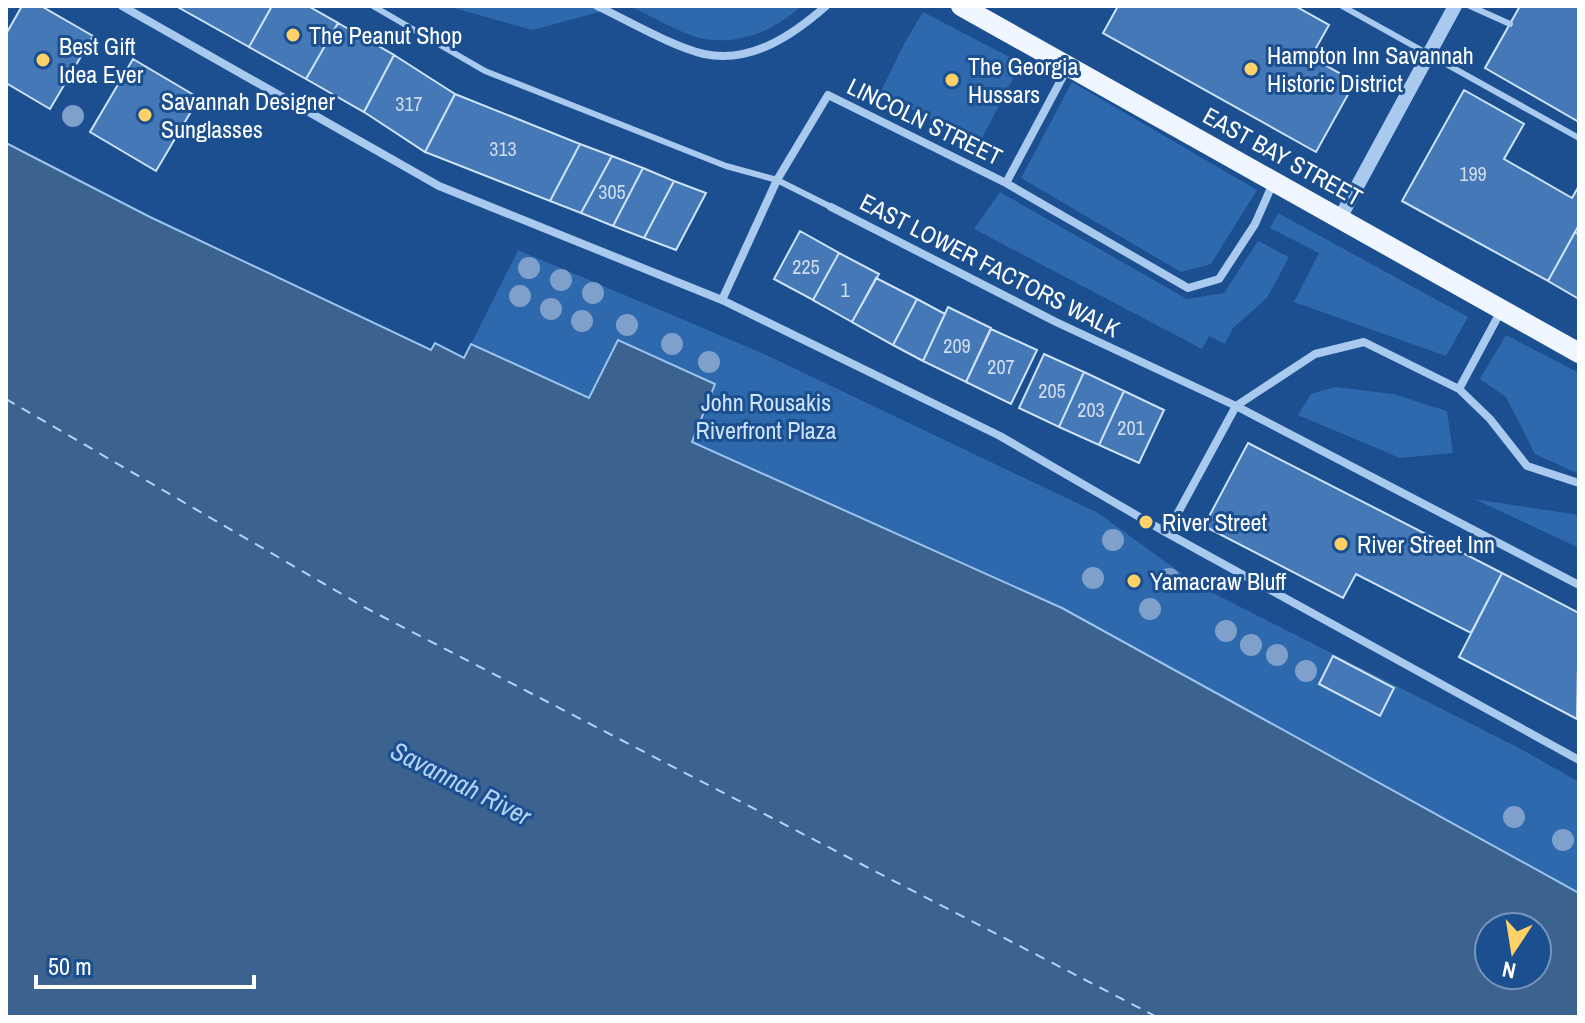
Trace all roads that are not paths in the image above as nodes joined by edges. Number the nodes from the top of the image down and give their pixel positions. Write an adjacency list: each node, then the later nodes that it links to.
1 (122, 6): 18 (street)
2 (373, 6): 13 (lane, EAST LOWER FACTORS WALK)
3 (597, 6): 4 (street)
4 (826, 6)
5 (961, 6): 11 (main road, EAST BAY STREET)
6 (1342, 6): 10 (lane)
7 (1455, 6): 10 (street)
8 (1470, 6): 9 (lane)
9 (1510, 24)
10 (1428, 54): 12 (lane); 17 (street)
11 (1068, 66): 14 (main road, EAST BAY STREET); 15 (street, LINCOLN STREET)
12 (1579, 138)
13 (777, 180): 15 (street, LINCOLN STREET); 16 (lane, EAST LOWER FACTORS WALK); 18 (street, LINCOLN STREET)
14 (1274, 181): 15 (street); 17 (main road, EAST BAY STREET)
15 (1006, 183)
16 (831, 207): 22 (street, EAST LOWER FACTORS WALK)
17 (1340, 218): 19 (main road, EAST BAY STREET)
18 (722, 300): 24 (street)
19 (1502, 309): 20 (main road, EAST BAY STREET); 21 (street)
20 (1579, 353)
21 (1459, 389): 22 (street); 23 (street)
22 (1236, 406): 24 (street); 25 (street, EAST LOWER FACTORS WALK)
23 (1579, 483)
24 (1167, 533): 26 (street)
25 (1579, 585)
26 (1579, 760)

